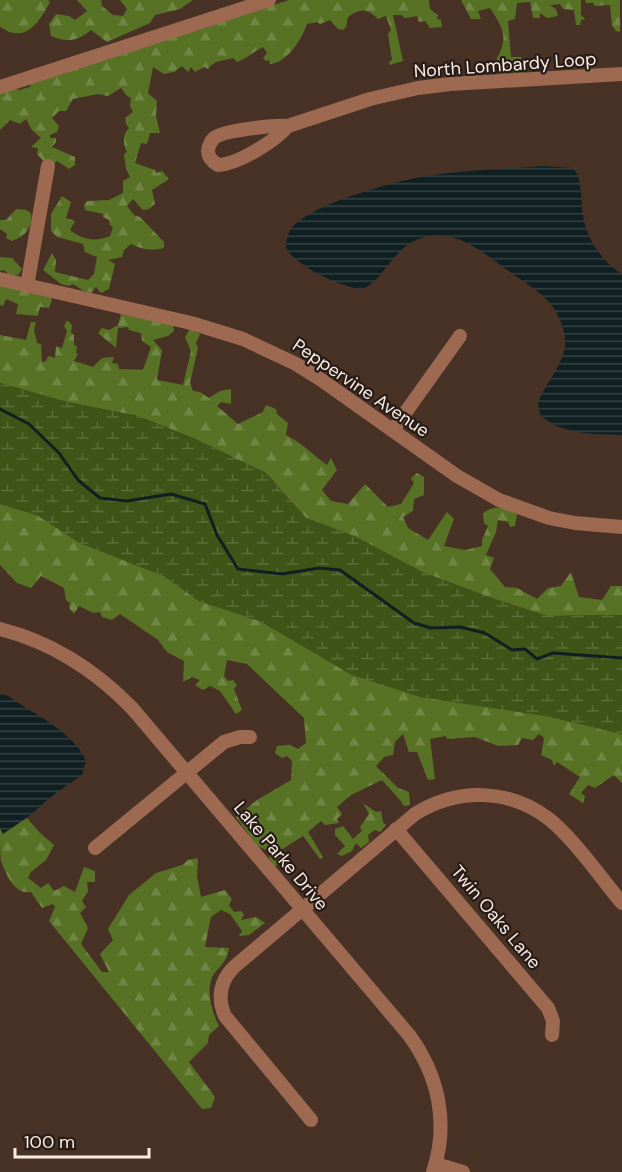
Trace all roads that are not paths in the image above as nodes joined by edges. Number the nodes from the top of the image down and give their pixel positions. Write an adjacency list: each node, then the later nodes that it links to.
1 (269, 0): 3 (street)
2 (622, 74): 4 (street, North Lombardy Loop)
3 (0, 87)
4 (288, 126): 4 (street, North Lombardy Loop)
5 (48, 166): 7 (street)
6 (0, 279): 7 (street, Peppervine Avenue)
7 (27, 286): 9 (street, Peppervine Avenue)
8 (460, 336): 9 (street)
9 (393, 430): 10 (street, Peppervine Avenue)
10 (622, 527)
11 (0, 629): 13 (street, Lake Parke Drive)
12 (250, 737): 13 (street)
13 (186, 772): 15 (street); 17 (street, Lake Parke Drive)
14 (396, 829): 16 (street); 17 (street); 18 (street, Twin Oaks Lane)
15 (95, 848)
16 (622, 903)
17 (302, 909): 19 (street); 20 (street, Lake Parke Drive)
18 (552, 1035)
19 (311, 1120)
20 (435, 1168): 21 (street)
21 (463, 1172)

